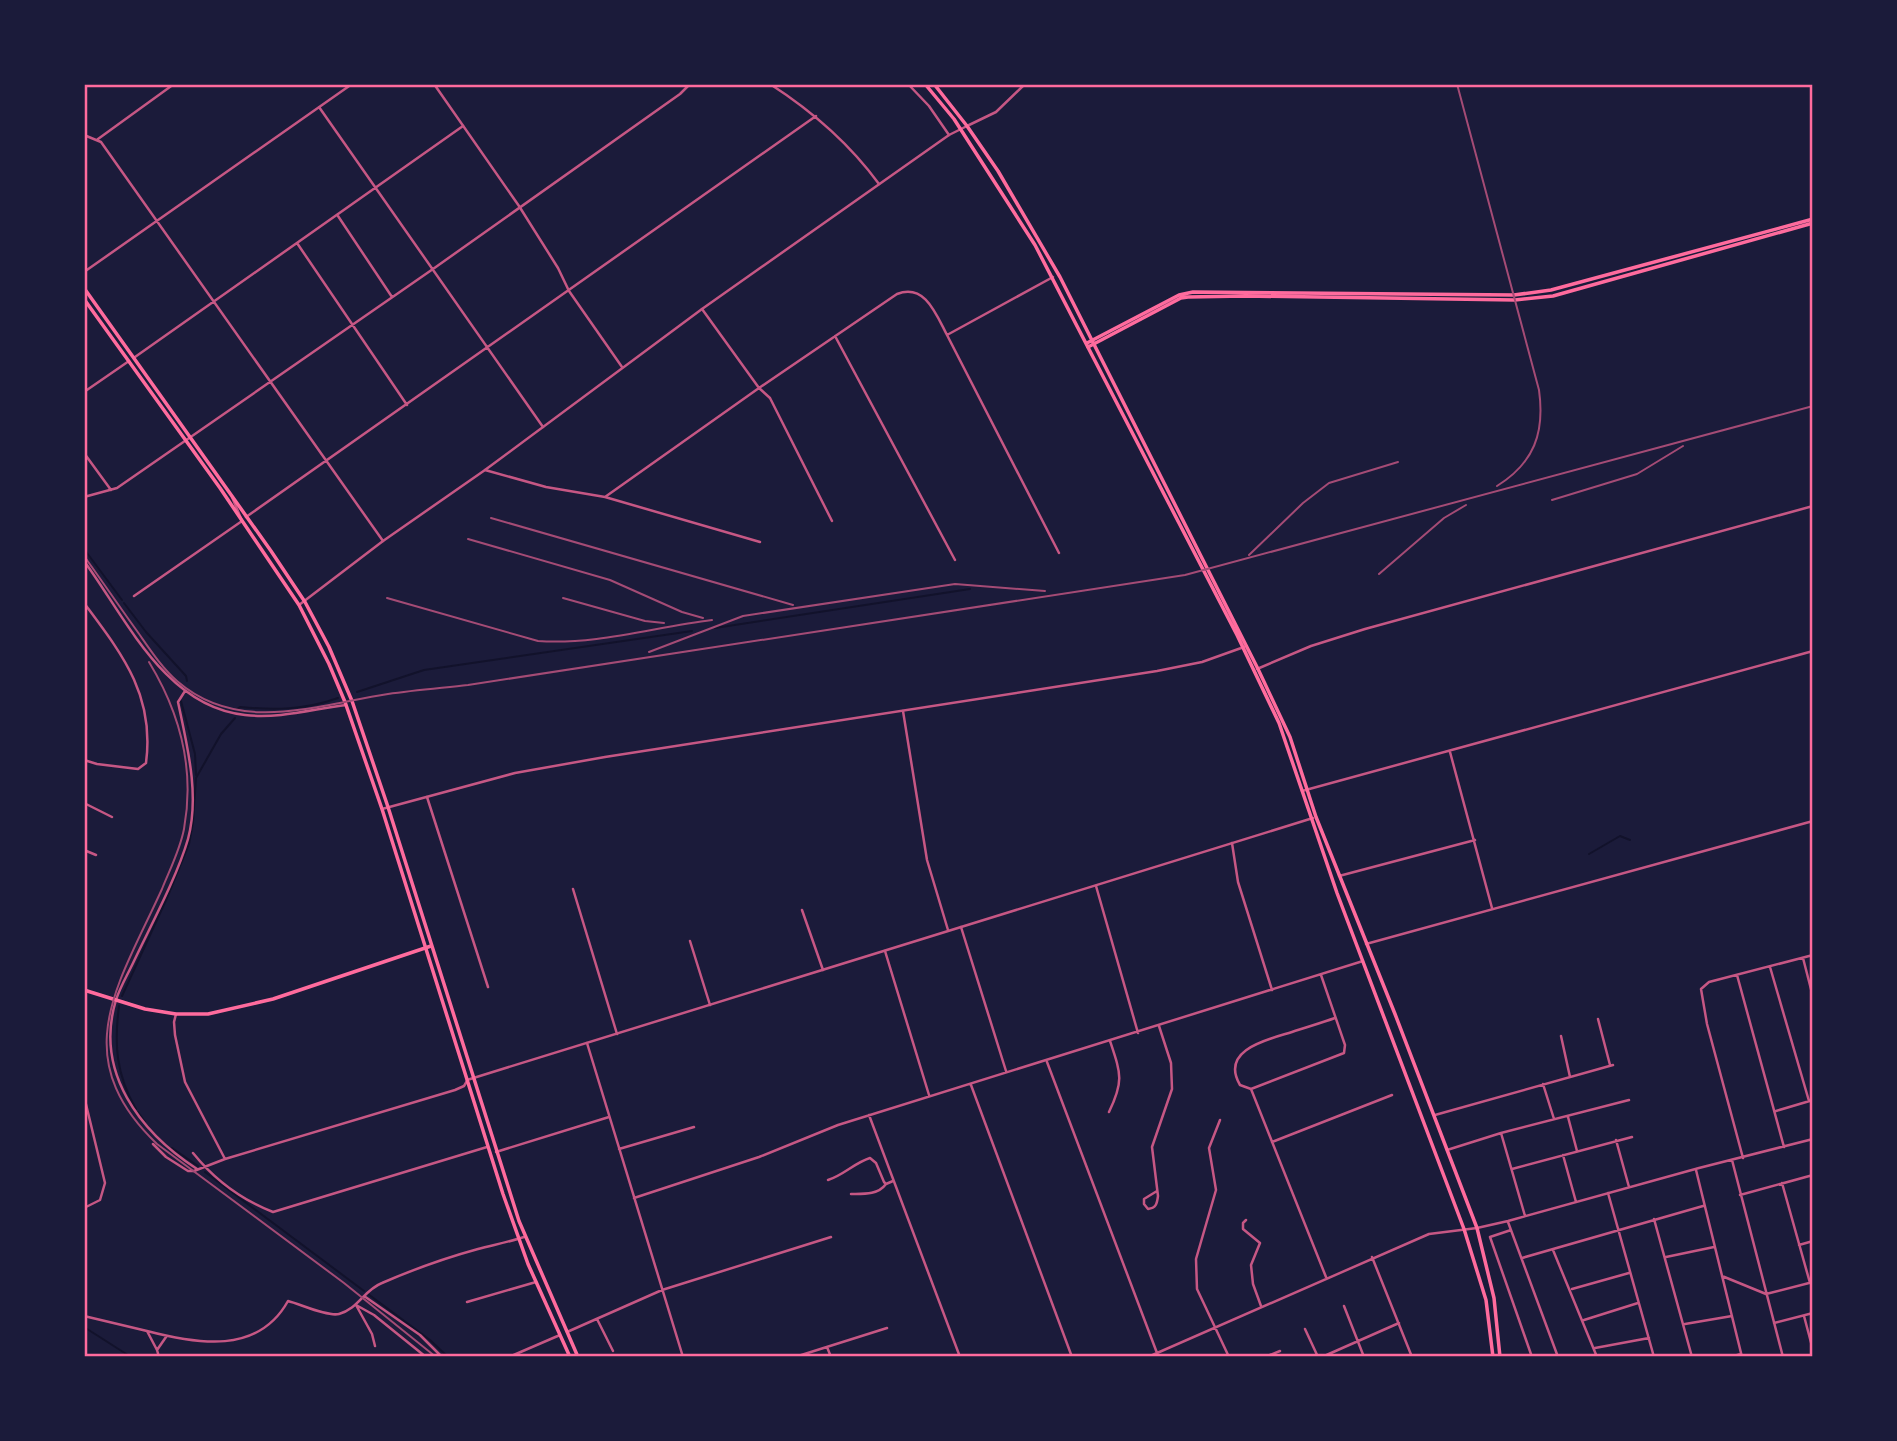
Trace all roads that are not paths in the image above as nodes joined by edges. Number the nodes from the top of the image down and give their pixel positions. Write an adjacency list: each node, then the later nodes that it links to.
1 (174, 84): 17 (street)
2 (352, 84): 10 (street)
3 (435, 84): 12 (street)
4 (690, 84): 20 (street)
5 (770, 84): 11 (street)
6 (908, 84): 16 (street)
7 (925, 84): 14 (main road)
8 (934, 84): 13 (main road)
9 (1025, 84): 13 (street)
10 (319, 107): 19 (street); 23 (street)
11 (816, 117): 18 (street); 29 (street)
12 (463, 126): 19 (street); 20 (street)
13 (967, 126): 14 (street); 37 (main road)
14 (962, 129): 16 (street); 27 (main road)
15 (84, 135): 17 (street)
16 (948, 135): 18 (street)
17 (98, 139): 23 (street)
18 (879, 184): 33 (street)
19 (375, 187): 21 (street); 25 (street)
20 (519, 206): 25 (street); 29 (street)
21 (337, 215): 24 (street); 30 (street)
22 (1813, 221): 37 (main road)
23 (157, 222): 26 (street); 32 (street)
24 (296, 243): 32 (street); 34 (street)
25 (433, 269): 30 (street); 39 (street)
26 (84, 272)
27 (1053, 277): 35 (street); 38 (main road)
28 (84, 288): 40 (main road)
29 (569, 291): 39 (street); 42 (street)
30 (392, 297): 34 (street)
31 (84, 299): 41 (main road)
32 (212, 302): 40 (street); 43 (street)
33 (702, 309): 42 (street); 44 (street)
34 (352, 325): 43 (street); 46 (street)
35 (947, 335): 36 (street); 63 (street)
36 (835, 336): 44 (street); 64 (street)
37 (1093, 343): 38 (main road); 70 (main road)
38 (1087, 345): 70 (main road)
39 (488, 348): 46 (street); 47 (street)
40 (135, 357): 48 (main road)
41 (130, 361): 45 (street); 49 (main road)
42 (623, 368): 47 (street)
43 (270, 382): 48 (street); 51 (street)
44 (759, 388): 56 (street); 60 (street)
45 (84, 392)
46 (407, 405): 51 (street)
47 (542, 427): 52 (street)
48 (191, 437): 49 (street); 54 (main road)
49 (186, 440): 53 (street); 59 (main road)
50 (84, 453): 53 (street)
51 (325, 461): 58 (street); 61 (street)
52 (485, 470): 56 (street); 61 (street)
53 (111, 491): 55 (street)
54 (231, 495): 58 (main road); 59 (street)
55 (84, 497)
56 (605, 497): 62 (street)
57 (1813, 506): 72 (street)
58 (246, 517): 67 (main road)
59 (242, 521): 66 (street); 69 (main road)
60 (832, 521)
61 (383, 541): 67 (street)
62 (760, 542)
63 (1059, 553)
64 (955, 560)
65 (84, 561): 73 (street)
66 (134, 596)
67 (305, 602): 69 (street); 81 (main road)
68 (84, 603): 77 (street)
69 (299, 605): 74 (main road)
70 (1245, 647): 72 (main road); 75 (street)
71 (1813, 651): 76 (street)
72 (1256, 670): 78 (main road)
73 (185, 691): 74 (street); 113 (street)
74 (346, 705): 82 (main road)
75 (903, 711): 79 (street); 96 (street)
76 (1450, 752): 78 (street); 86 (street)
77 (84, 760)
78 (1304, 791): 84 (main road)
79 (428, 797): 81 (street); 109 (street)
80 (84, 803): 83 (street)
81 (388, 807): 82 (street); 99 (main road)
82 (382, 809): 100 (main road)
83 (112, 817)
84 (1313, 818): 87 (street); 90 (main road); 104 (main road)
85 (1813, 821): 94 (street)
86 (1475, 840): 90 (street); 94 (street)
87 (1232, 844): 91 (street); 110 (street)
88 (84, 850): 89 (street)
89 (96, 855)
90 (1339, 876): 98 (main road)
91 (1096, 886): 95 (street); 119 (street)
92 (573, 890): 120 (street)
93 (802, 909): 106 (street)
94 (1493, 909): 98 (street)
95 (961, 927): 96 (street); 125 (street)
96 (948, 931): 101 (street)
97 (690, 941): 114 (street)
98 (1366, 944): 140 (main road)
99 (431, 946): 100 (main road); 127 (main road)
100 (425, 948): 115 (main road); 128 (main road)
101 (885, 951): 106 (street); 134 (street)
102 (1813, 955): 103 (street)
103 (1802, 958): 105 (street); 112 (street)
104 (1363, 961): 107 (street); 186 (main road)
105 (1770, 967): 108 (street); 136 (street)
106 (822, 970): 114 (street)
107 (1321, 975): 110 (street); 116 (street)
108 (1737, 975): 137 (street); 160 (street)
109 (488, 987)
110 (1272, 990): 118 (street)
111 (84, 992): 113 (main road)
112 (1813, 997)
113 (116, 1000): 115 (main road); 164 (street)
114 (710, 1005): 120 (street)
115 (176, 1014): 161 (street)
116 (1335, 1018): 131 (street); 131 (street)
117 (1598, 1019): 126 (street)
118 (1158, 1026): 119 (street); 173 (street)
119 (1138, 1033): 122 (street)
120 (617, 1034): 123 (street)
121 (1561, 1036): 126 (street)
122 (1110, 1041): 124 (street); 138 (street)
123 (587, 1043): 127 (street); 142 (street)
124 (1046, 1060): 125 (street); 238 (street)
125 (1006, 1072): 129 (street)
126 (1570, 1076): 130 (street)
127 (473, 1078): 128 (street); 157 (main road)
128 (467, 1080): 152 (main road); 161 (street)
129 (970, 1083): 134 (street); 250 (street)
130 (1544, 1084): 140 (street); 143 (street)
131 (1251, 1088): 150 (street)
132 (1392, 1095): 150 (street)
133 (84, 1096): 180 (street)
134 (930, 1096): 139 (street)
135 (1629, 1100): 141 (street)
136 (1811, 1101): 137 (street)
137 (1775, 1111): 153 (street)
138 (1109, 1112)
139 (869, 1115): 169 (street); 177 (street)
140 (1435, 1115): 155 (main road)
141 (1568, 1116): 143 (street); 156 (street)
142 (610, 1117): 154 (street); 157 (street)
143 (1554, 1119): 146 (street)
144 (1220, 1120): 222 (street)
145 (694, 1126): 154 (street)
146 (1501, 1133): 155 (street); 165 (street)
147 (1632, 1137): 149 (street)
148 (1813, 1139): 153 (street)
149 (1616, 1140): 156 (street); 172 (street)
150 (1272, 1142): 201 (street)
151 (152, 1144): 164 (street)
152 (487, 1147): 163 (street); 191 (main road)
153 (1783, 1147): 160 (street)
154 (619, 1149): 177 (street)
155 (1447, 1150): 185 (main road)
156 (1577, 1151): 159 (street)
157 (496, 1152): 189 (main road)
158 (193, 1153): 163 (street)
159 (1563, 1155): 165 (street); 178 (street)
160 (1743, 1158): 162 (street)
161 (225, 1159): 163 (street)
162 (1732, 1160): 166 (street); 176 (street)
163 (204, 1166): 164 (street)
164 (197, 1169)
165 (1512, 1169): 181 (street)
166 (1695, 1169): 172 (street); 179 (street)
167 (1813, 1175): 171 (street)
168 (828, 1180): 170 (street)
169 (892, 1181): 170 (street); 249 (street)
170 (886, 1184): 175 (street)
171 (1782, 1184): 176 (street); 193 (street)
172 (1629, 1187): 174 (street)
173 (1157, 1191): 173 (street)
174 (1608, 1193): 178 (street); 188 (street)
175 (851, 1194)
176 (1740, 1195): 206 (street)
177 (634, 1198): 204 (street)
178 (1576, 1202): 181 (street)
179 (1704, 1205): 182 (street); 194 (street)
180 (84, 1208)
181 (1525, 1216): 184 (street)
182 (1654, 1219): 188 (street); 197 (street)
183 (1246, 1220): 211 (street)
184 (1508, 1222): 185 (street); 187 (street)
185 (1477, 1228): 186 (street); 258 (main road)
186 (1464, 1229): 196 (street); 257 (main road)
187 (1511, 1230): 198 (street); 259 (street)
188 (1618, 1230): 195 (street); 199 (street)
189 (524, 1237): 191 (street); 226 (main road)
190 (831, 1237): 204 (street)
191 (519, 1239): 202 (main road); 207 (street)
192 (1813, 1241): 193 (street)
193 (1799, 1245): 203 (street)
194 (1714, 1247): 197 (street); 200 (street)
195 (1553, 1250): 198 (street); 205 (street)
196 (1373, 1257): 201 (street); 219 (street)
197 (1665, 1257): 220 (street)
198 (1521, 1258): 260 (street)
199 (1629, 1273): 205 (street); 209 (street)
200 (1723, 1276): 206 (street); 216 (street)
201 (1326, 1277): 211 (street)
202 (536, 1282): 208 (street); 227 (main road)
203 (1811, 1282): 206 (street)
204 (662, 1290): 217 (street); 246 (street)
205 (1570, 1290): 218 (street)
206 (1766, 1294): 221 (street)
207 (364, 1296): 210 (street); 242 (street)
208 (467, 1302)
209 (1638, 1303): 218 (street); 229 (street)
210 (356, 1305): 228 (street); 231 (street); 241 (street)
211 (1261, 1306): 222 (street)
212 (1344, 1306): 230 (street)
213 (1813, 1313): 214 (street)
214 (1804, 1315): 221 (street); 236 (street)
215 (84, 1316): 225 (street)
216 (1732, 1316): 220 (street); 239 (street)
217 (597, 1319): 226 (street); 237 (street)
218 (1584, 1320): 233 (street)
219 (1399, 1323): 230 (street); 256 (street)
220 (1685, 1324): 263 (street)
221 (1774, 1324): 265 (street)
222 (1214, 1327): 238 (street); 252 (street)
223 (887, 1328): 232 (street)
224 (1305, 1329): 254 (street)
225 (147, 1331): 228 (street); 234 (street)
226 (567, 1332): 245 (main road)
227 (560, 1335): 243 (street); 244 (main road)
228 (166, 1337): 234 (street)
229 (1649, 1338): 233 (street); 262 (street)
230 (1357, 1342): 254 (street); 255 (street)
231 (375, 1346)
232 (827, 1347): 247 (street); 248 (street)
233 (1595, 1348): 261 (street)
234 (157, 1350): 240 (street)
235 (1280, 1350): 253 (street)
236 (1813, 1350)
237 (613, 1351)
238 (1157, 1353): 251 (street)
239 (1742, 1356): 264 (street)
240 (159, 1357)
241 (426, 1357)
242 (442, 1357)
243 (509, 1357)
244 (570, 1357)
245 (578, 1357)
246 (682, 1357)
247 (795, 1357)
248 (831, 1357)
249 (960, 1357)
250 (1072, 1357)
251 (1148, 1357)
252 (1228, 1357)
253 (1265, 1357)
254 (1320, 1357)
255 (1364, 1357)
256 (1412, 1357)
257 (1493, 1357)
258 (1500, 1357)
259 (1532, 1357)
260 (1558, 1357)
261 (1597, 1357)
262 (1654, 1357)
263 (1692, 1357)
264 (1730, 1357)
265 (1783, 1357)

